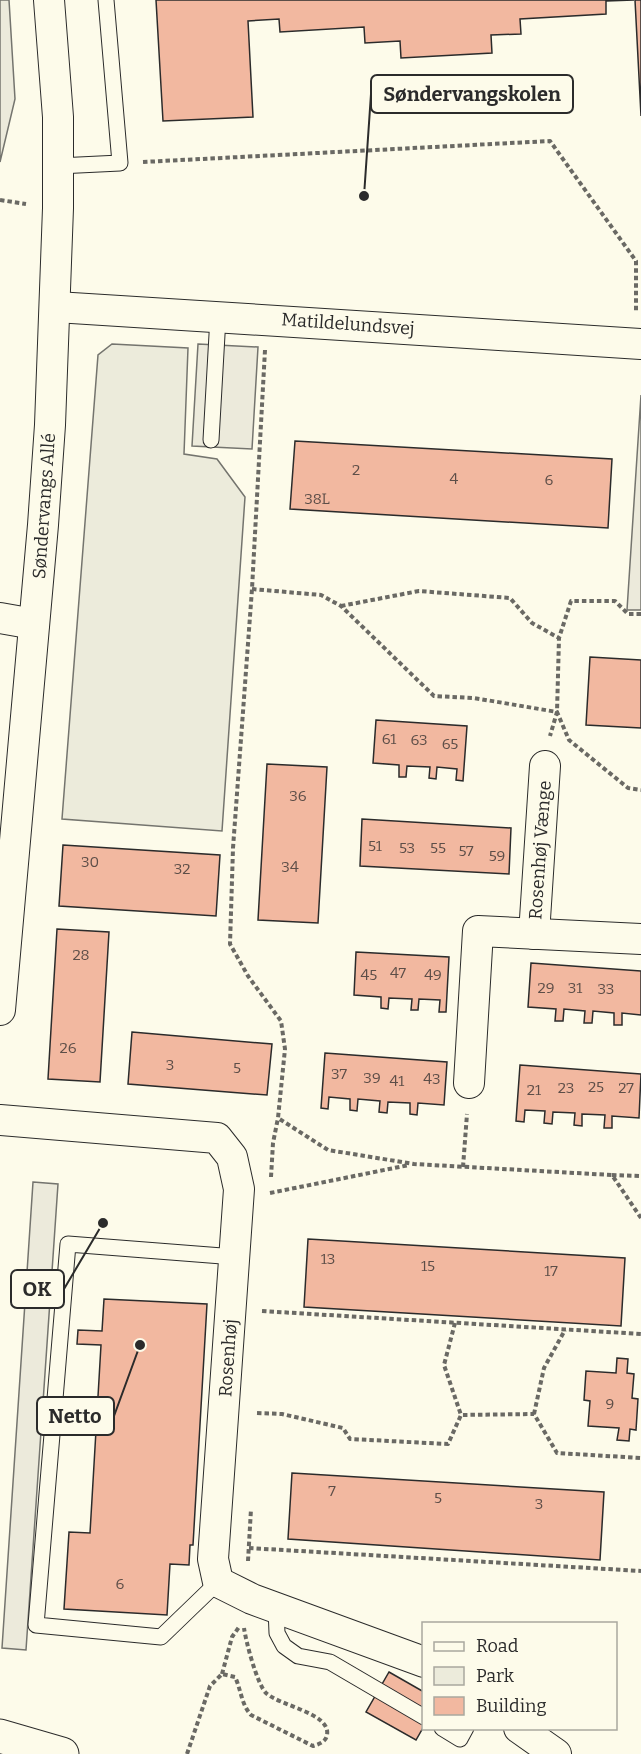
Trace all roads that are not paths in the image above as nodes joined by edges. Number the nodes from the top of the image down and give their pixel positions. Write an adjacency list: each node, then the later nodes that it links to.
1 (50, 0): 3 (street, Søndervangs Allé)
2 (106, 0): 3 (lane)
3 (58, 166): 4 (street, Søndervangs Allé)
4 (56, 307): 5 (street, Matildelundsvej); 9 (street, Søndervangs Allé)
5 (218, 317): 6 (street, Matildelundsvej); 7 (lane)
6 (638, 344)
7 (211, 440)
8 (0, 618): 9 (street)
9 (34, 624): 13 (street, Søndervangs Allé)
10 (545, 766): 11 (street, Rosenhøj Vænge)
11 (534, 934): 12 (street, Rosenhøj Vænge); 14 (street, Rosenhøj Vænge)
12 (641, 939)
13 (0, 1010)
14 (469, 1083)
15 (0, 1120): 16 (street, Rosenhøj)
16 (235, 1257): 17 (street, Rosenhøj); 17 (lane)
17 (231, 1589): 18 (street)
18 (276, 1608): 19 (street); 20 (lane)
19 (422, 1662)
20 (422, 1717)
21 (445, 1730): 22 (lane)
22 (465, 1730)
23 (522, 1730): 26 (street)
24 (0, 1736): 25 (main road)
25 (62, 1754)
26 (556, 1754)

